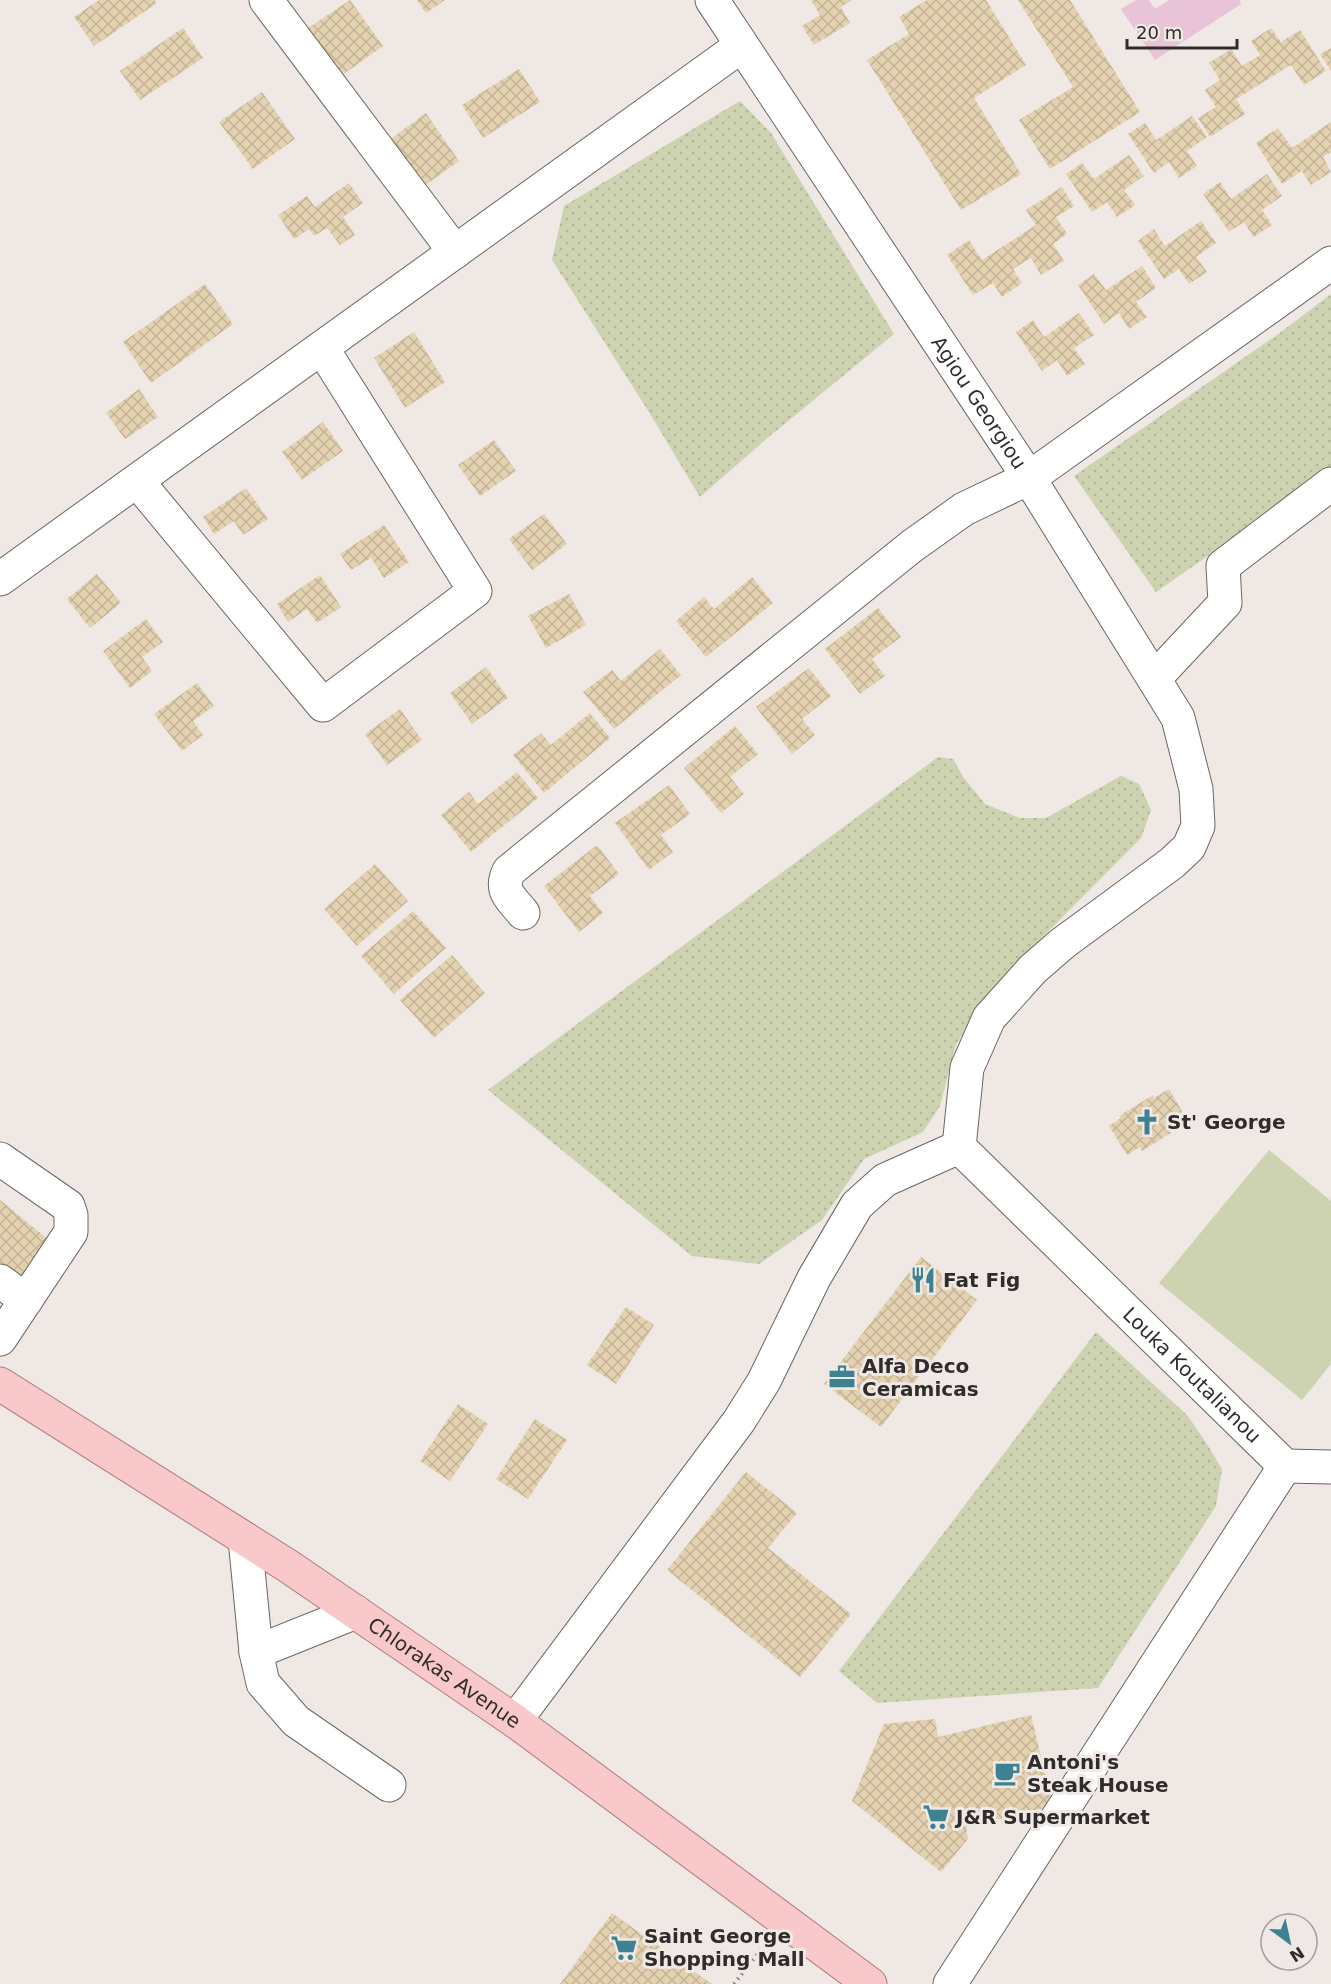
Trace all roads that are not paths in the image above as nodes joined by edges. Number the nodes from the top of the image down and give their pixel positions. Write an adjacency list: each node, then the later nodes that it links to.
1 (266, 0): 4 (street)
2 (712, 0): 3 (street, Agiou Georgiou)
3 (741, 46): 4 (street); 7 (street, Agiou Georgiou)
4 (454, 252): 6 (street)
5 (1331, 263): 7 (street)
6 (322, 348): 8 (street); 8 (street)
7 (1029, 478): 11 (street, Agiou Georgiou); 12 (street)
8 (137, 481): 10 (street)
9 (1331, 484): 11 (street)
10 (0, 579)
11 (1154, 679): 13 (street, Agiou Georgiou)
12 (523, 913)
13 (959, 1147): 19 (street, Louka Koutalianou); 24 (street)
14 (0, 1159): 16 (street)
15 (0, 1281): 16 (street)
16 (26, 1300): 17 (street)
17 (0, 1339)
18 (0, 1384): 21 (main road, Chlorakas Avenue)
19 (1285, 1466): 20 (street); 27 (street)
20 (1331, 1467)
21 (245, 1539): 22 (main road, Chlorakas Avenue); 23 (street)
22 (356, 1612): 23 (street); 24 (main road, Chlorakas Avenue)
23 (256, 1652): 25 (street)
24 (515, 1721): 26 (main road, Chlorakas Avenue)
25 (389, 1785)
26 (870, 1984)
27 (950, 1984)

